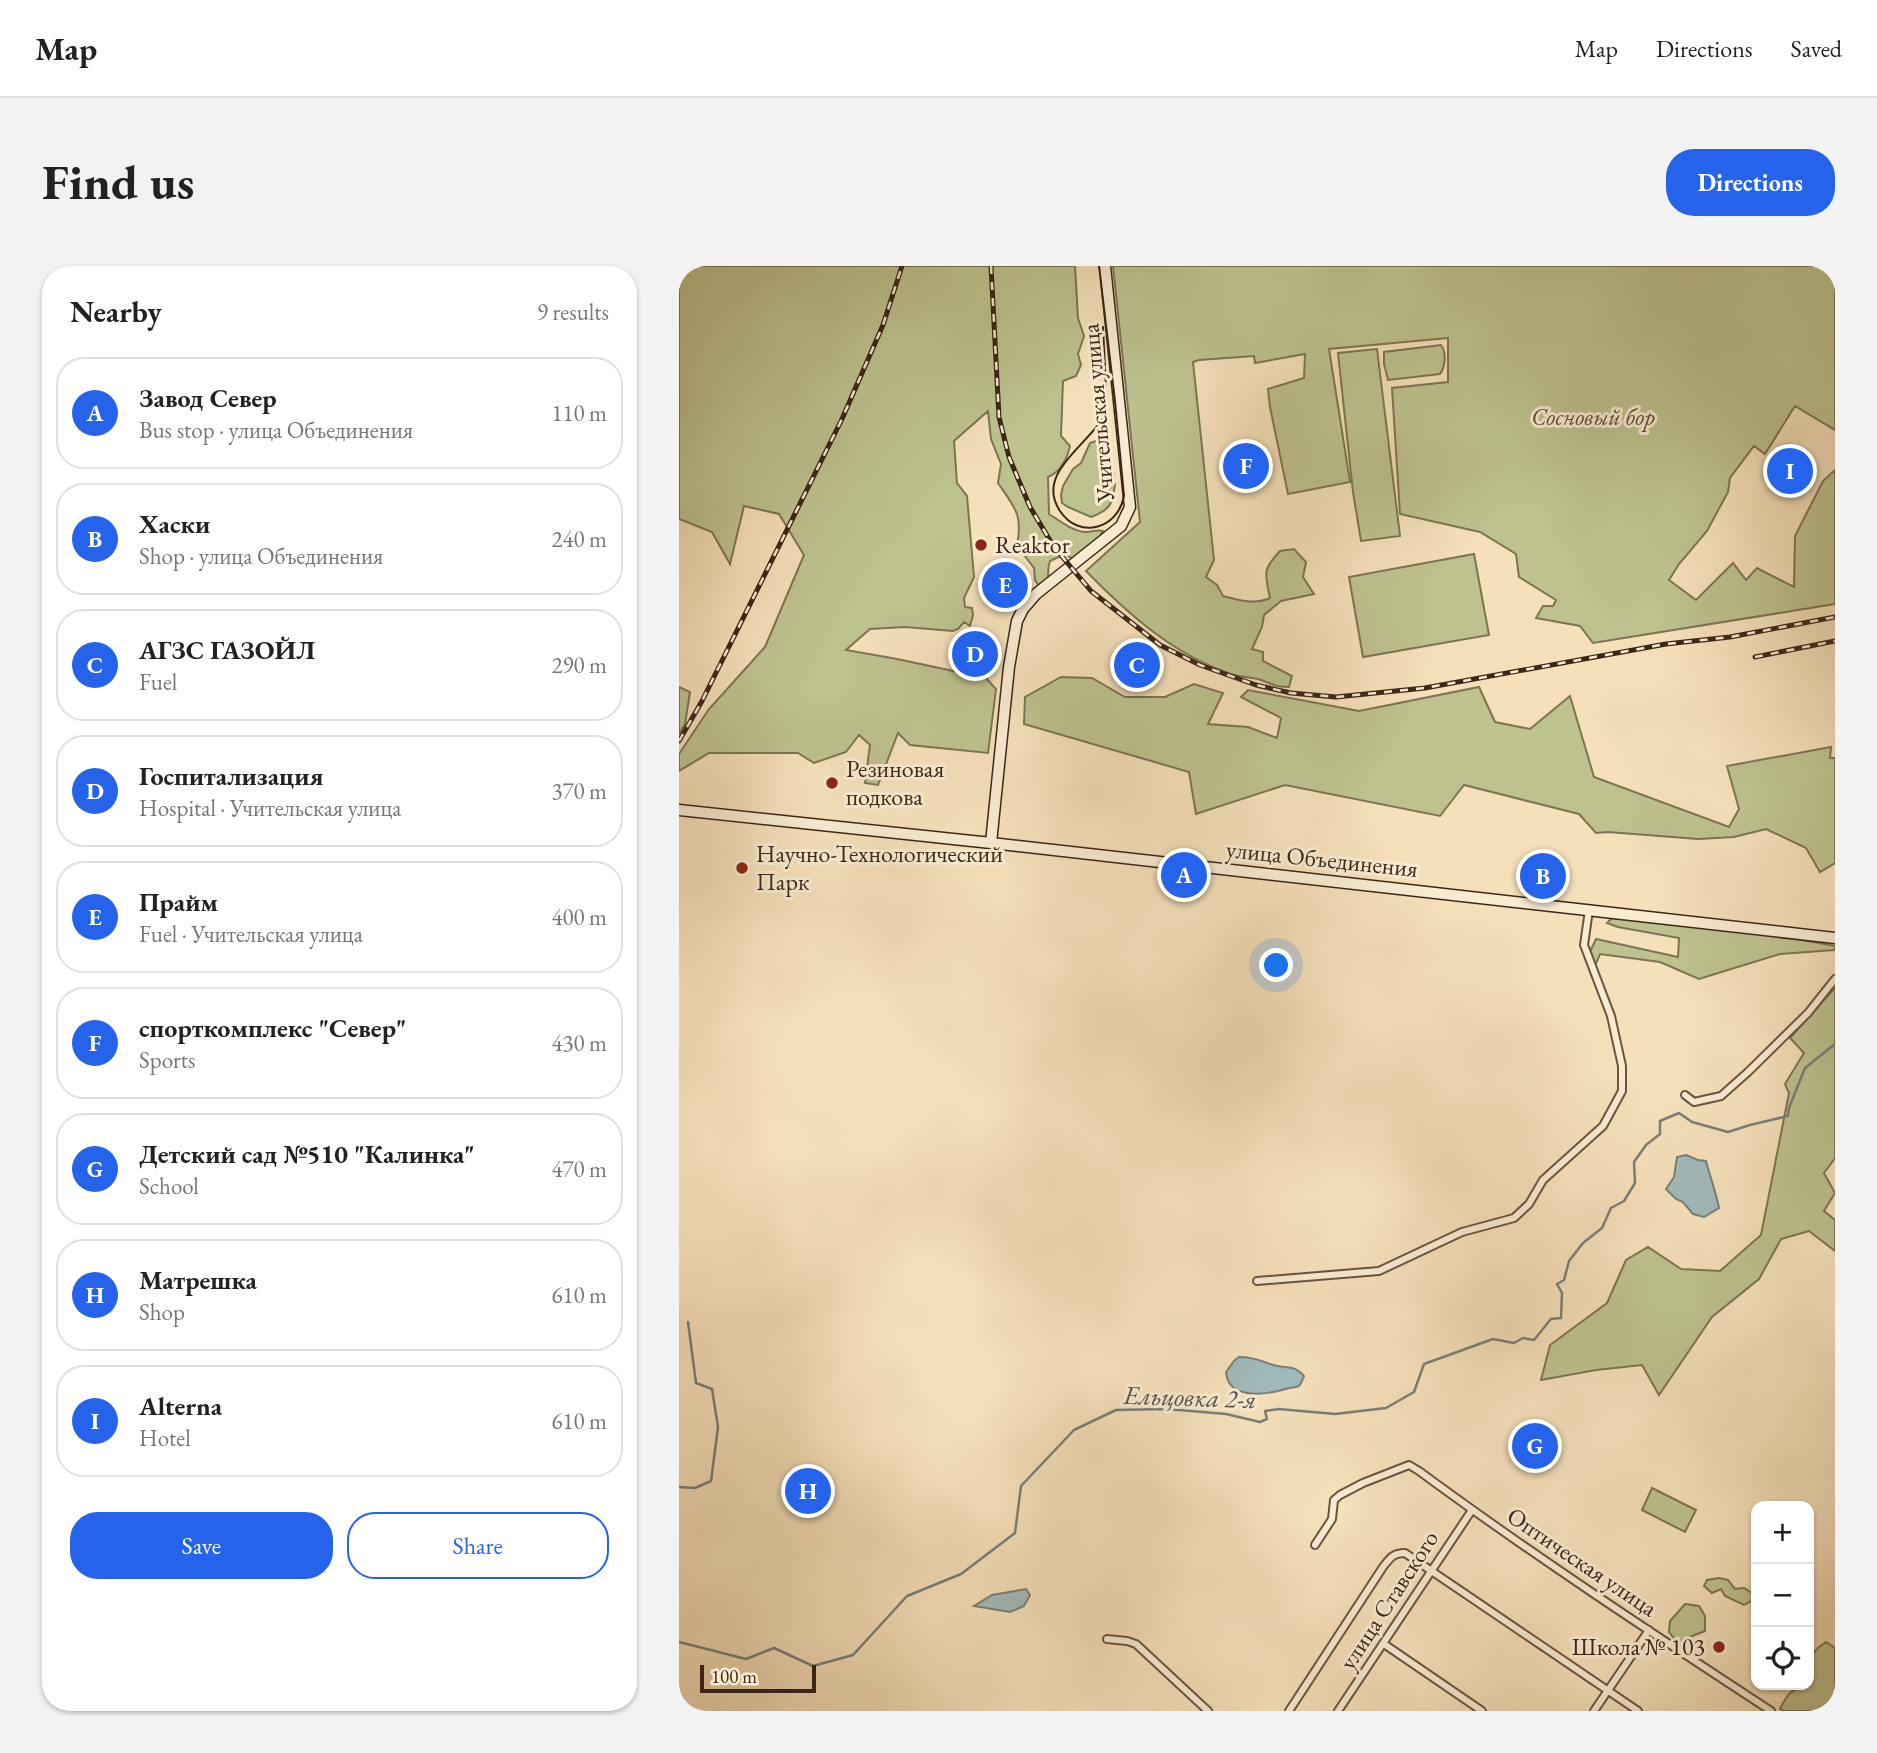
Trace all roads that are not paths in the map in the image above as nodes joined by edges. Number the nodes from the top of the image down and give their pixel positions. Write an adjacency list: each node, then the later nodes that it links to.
1 (1105, 266): 3 (main road, Учительская улица)
2 (679, 810): 3 (main road, улица Объединения)
3 (991, 843): 4 (main road, улица Объединения)
4 (1589, 911): 5 (main road, улица Объединения); 8 (street)
5 (1835, 938)
6 (1835, 979): 7 (street)
7 (1685, 1095)
8 (1257, 1281)
9 (1472, 1510): 10 (street, Оптическая улица); 11 (street, улица Ставского); 12 (street, Оптическая улица)
10 (1315, 1545)
11 (1430, 1571): 14 (street, улица Ставского); 15 (street); 17 (street)
12 (1649, 1630): 15 (street); 22 (street, Оптическая улица)
13 (1107, 1639): 16 (street)
14 (1384, 1644): 18 (street, улица Ставского); 19 (street)
15 (1608, 1691): 20 (street); 21 (street)
16 (1208, 1711)
17 (1289, 1711)
18 (1338, 1711)
19 (1482, 1711)
20 (1594, 1711)
21 (1638, 1711)
22 (1771, 1711)

